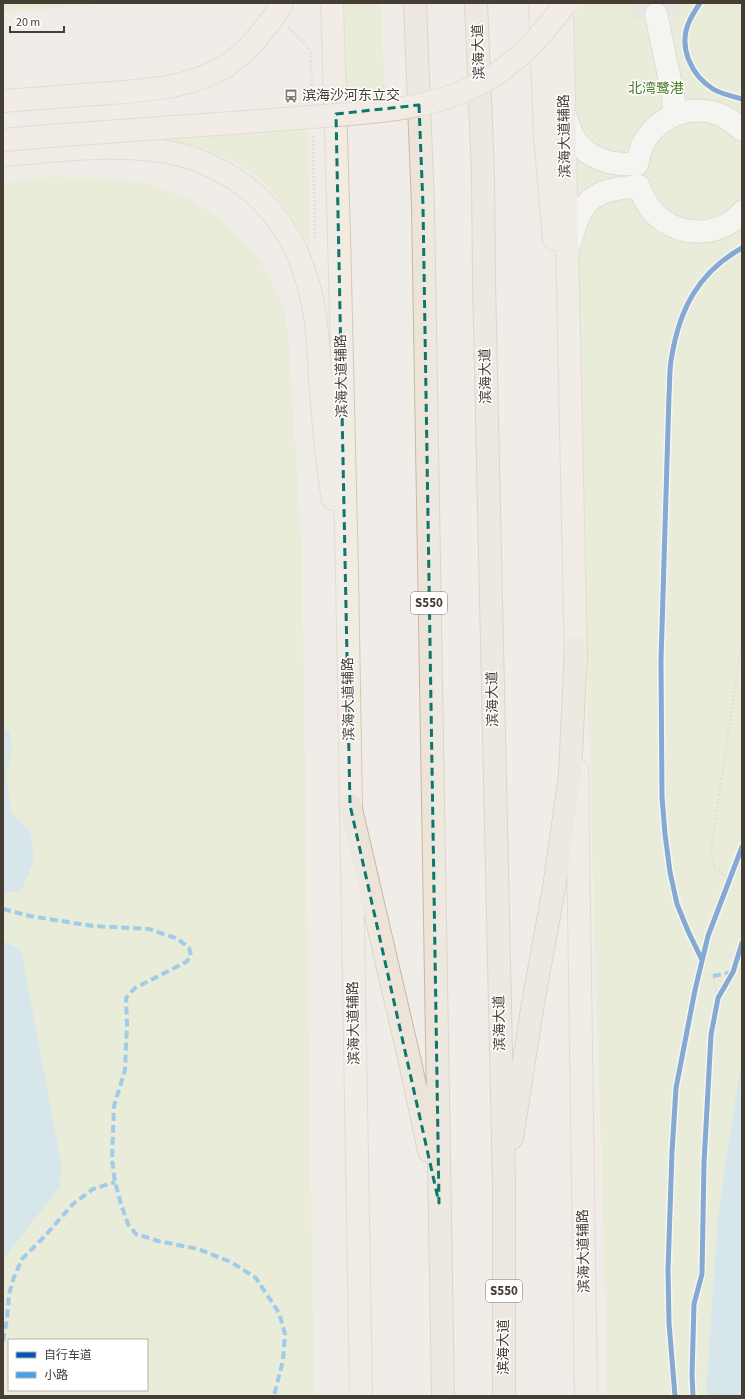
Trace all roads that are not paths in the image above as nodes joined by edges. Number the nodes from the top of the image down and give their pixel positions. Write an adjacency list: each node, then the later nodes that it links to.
1 (282, 3): 9 (main road)
2 (332, 3): 18 (main road, 滨海大道辅路)
3 (415, 3): 22 (highway, S550)
4 (476, 3): 21 (highway, 滨海大道 / S550)
5 (540, 3): 17 (main road)
6 (562, 3): 10 (main road, 滨海大道辅路)
7 (566, 3): 13 (main road, bridge)
8 (656, 14): 11 (lane)
9 (3, 101)
10 (565, 115): 11 (lane); 16 (main road, 滨海大道辅路)
11 (673, 115): 12 (lane)
12 (742, 130)
13 (3, 140)
14 (3, 155): 18 (main road)
15 (742, 212): 16 (lane)
16 (567, 253): 17 (main road, 滨海大道辅路)
17 (569, 365): 19 (main road, 滨海大道辅路)
18 (347, 572): 20 (main road, 滨海大道辅路)
19 (576, 647): 21 (highway); 26 (main road, 滨海大道辅路)
20 (350, 805): 22 (highway); 23 (main road, 滨海大道辅路)
21 (504, 1187): 25 (highway, 滨海大道 / S550)
22 (439, 1203): 24 (highway, S550)
23 (361, 1396)
24 (443, 1396)
25 (504, 1396)
26 (586, 1396)

